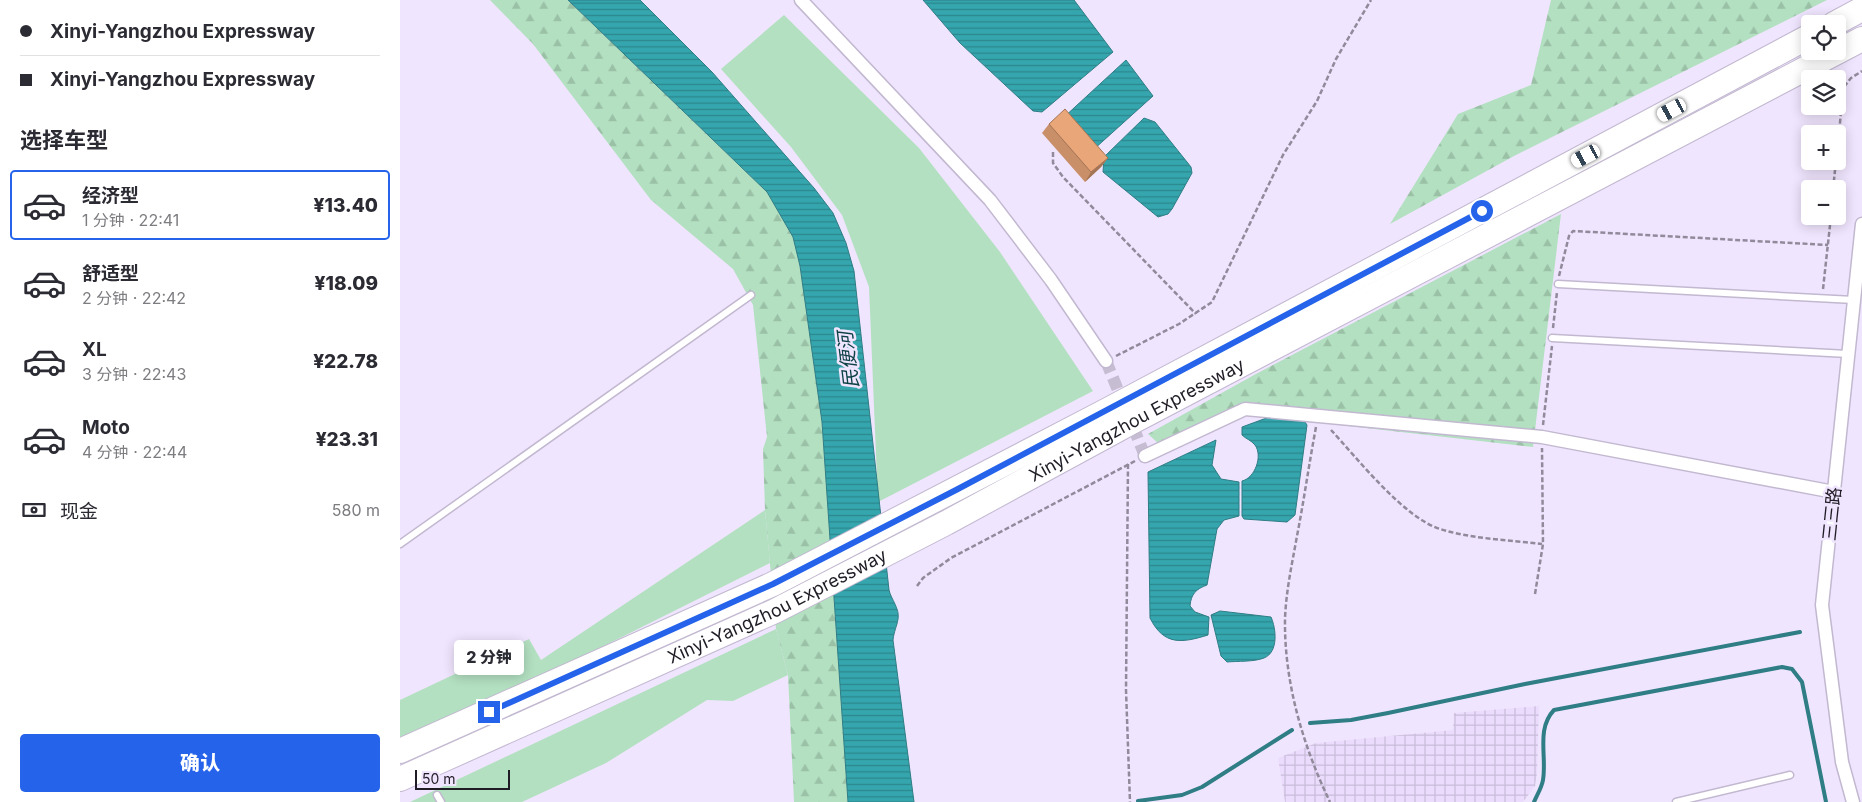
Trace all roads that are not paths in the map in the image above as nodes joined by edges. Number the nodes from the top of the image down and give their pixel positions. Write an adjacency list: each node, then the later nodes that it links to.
1 (801, 0): 12 (street)
2 (1862, 9): 3 (highway)
3 (1846, 18)
4 (1862, 39): 18 (highway, Xinyi-Yangzhou Expressway)
5 (1801, 41): 16 (highway, Xinyi-Yangzhou Expressway)
6 (1862, 224): 8 (street, 三三路)
7 (1558, 284): 8 (lane)
8 (1857, 293): 11 (street, 三三路)
9 (751, 295): 15 (lane)
10 (1552, 338): 11 (lane)
11 (1848, 354): 14 (street, 三三路)
12 (1106, 361)
13 (1145, 456): 14 (street)
14 (1834, 492): 23 (street, 三三路)
15 (400, 544)
16 (400, 752)
17 (1790, 775): 20 (lane)
18 (400, 779)
19 (437, 795): 21 (lane)
20 (1693, 800): 22 (lane)
21 (441, 802)
22 (1676, 802)
23 (1853, 802)

